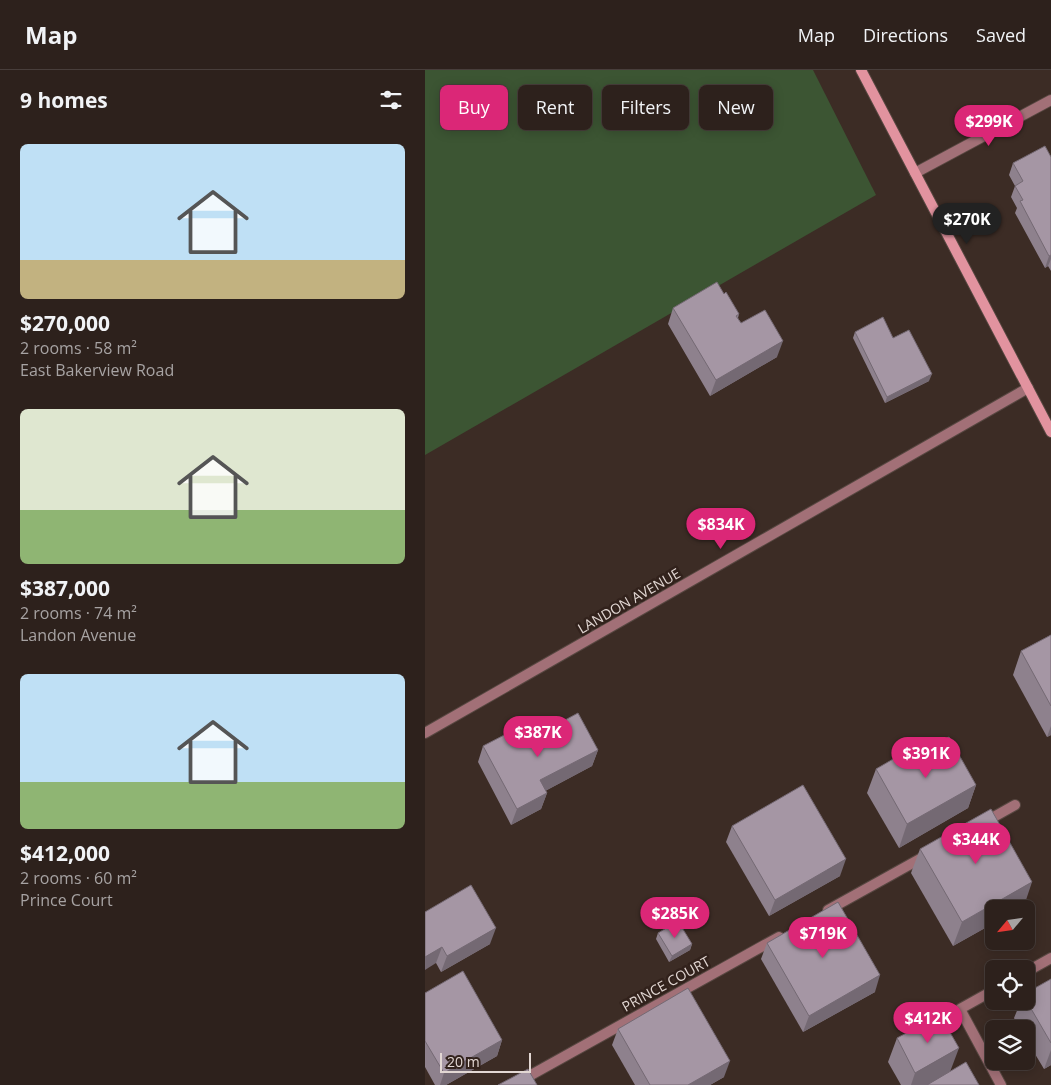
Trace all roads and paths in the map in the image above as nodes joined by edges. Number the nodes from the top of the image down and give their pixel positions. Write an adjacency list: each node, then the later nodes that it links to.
1 (861, 70): 3 (main road)
2 (1051, 100): 3 (street)
3 (915, 174): 4 (main road)
4 (1029, 388): 5 (main road); 6 (street, LANDON AVENUE)
5 (1051, 432)
6 (425, 733)
7 (1015, 805): 8 (street)
8 (973, 829)
9 (939, 848): 10 (street)
10 (819, 915)
11 (785, 934): 15 (street, PRINCE COURT)
12 (1051, 958): 13 (street)
13 (1035, 967)
14 (985, 995): 16 (street)
15 (513, 1085)
16 (1001, 1085)

